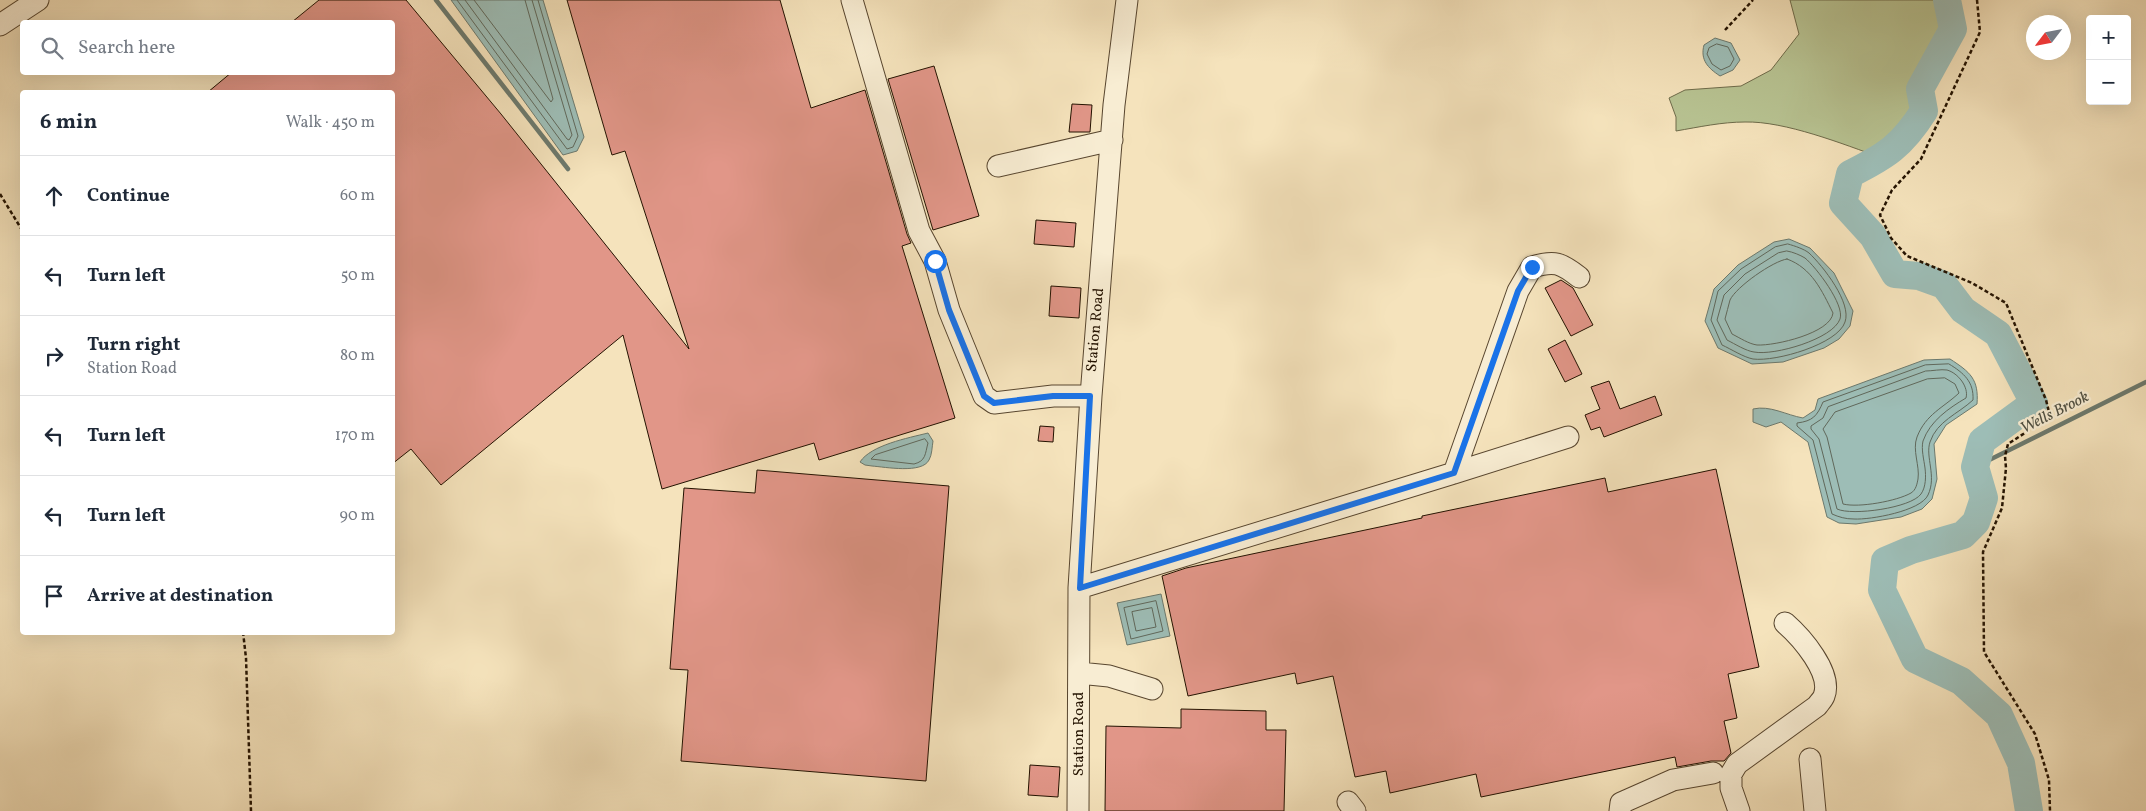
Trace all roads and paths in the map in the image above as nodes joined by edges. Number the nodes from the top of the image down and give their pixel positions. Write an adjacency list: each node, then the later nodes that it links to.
1 (38, 0): 6 (street)
2 (852, 0): 13 (street)
3 (1127, 0): 8 (street, Station Road)
4 (1753, 0): 7 (path)
5 (1977, 0): 28 (path)
6 (0, 25)
7 (1725, 30)
8 (1112, 140): 9 (street); 13 (street, Station Road)
9 (998, 166)
10 (0, 194): 11 (path)
11 (20, 227)
12 (1579, 277): 15 (street)
13 (1090, 396): 16 (street, Station Road)
14 (1568, 436): 15 (street)
15 (1454, 473): 16 (street)
16 (1080, 588): 19 (street, Station Road)
17 (1785, 623): 26 (street)
18 (243, 635): 23 (path)
19 (1079, 673): 20 (street); 24 (street, Station Road)
20 (1152, 689)
21 (1810, 759): 27 (street)
22 (1713, 773): 25 (street)
23 (251, 811)
24 (1078, 811)
25 (1620, 811)
26 (1739, 811)
27 (1815, 811)
28 (2050, 811)

